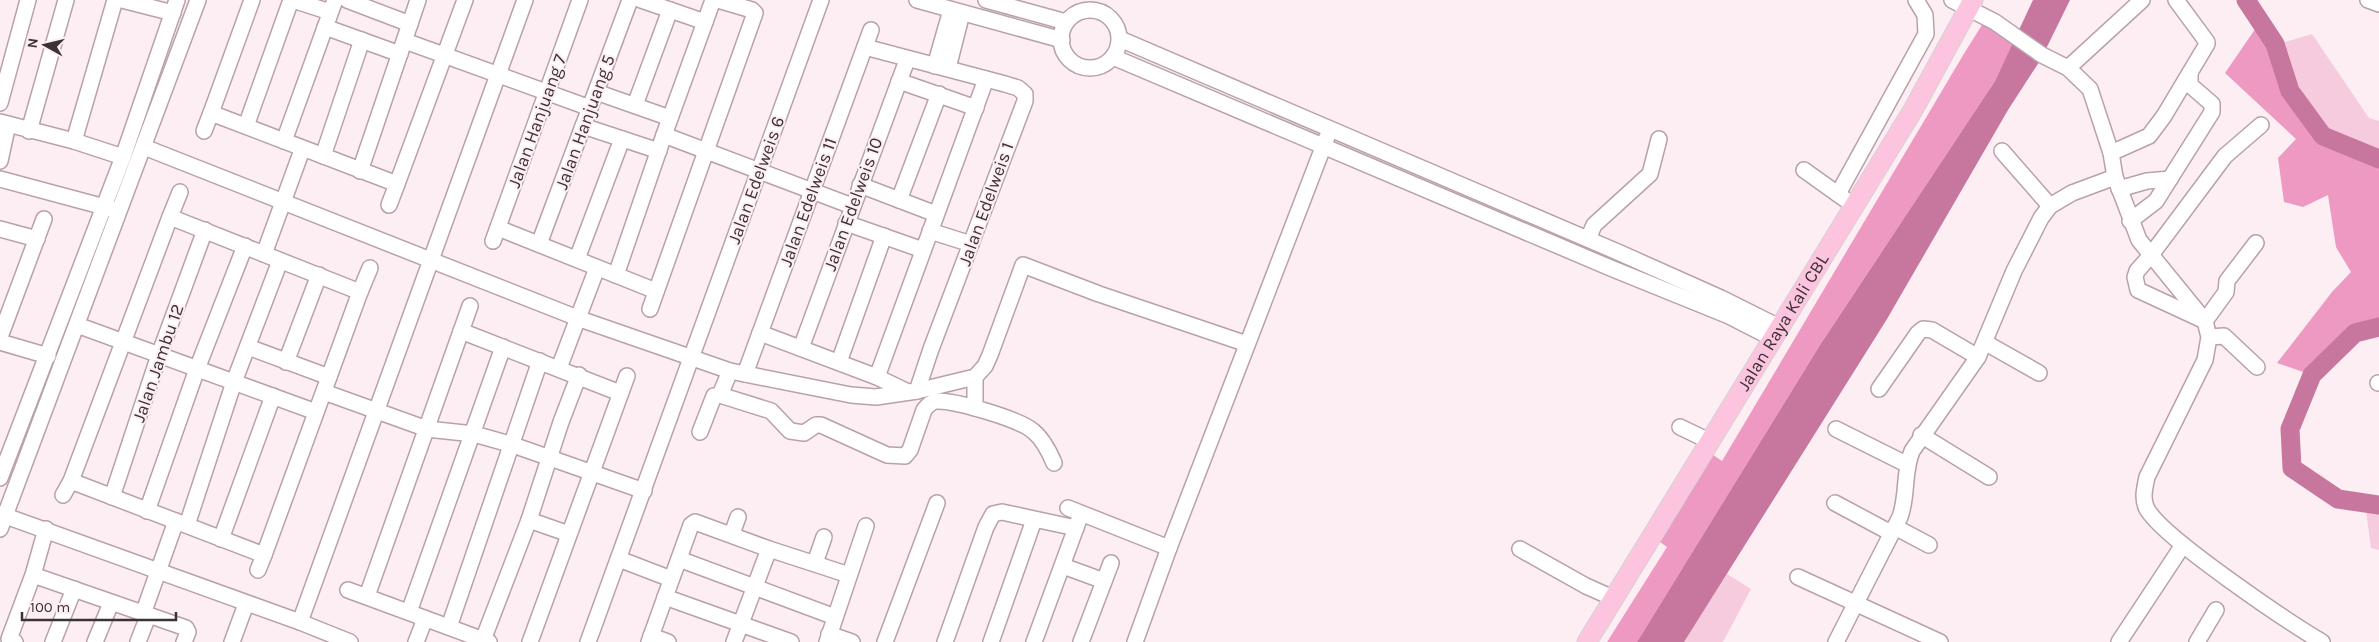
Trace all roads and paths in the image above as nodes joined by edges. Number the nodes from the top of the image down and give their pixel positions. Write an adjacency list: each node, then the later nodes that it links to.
1 (28, 0): 54 (street)
2 (66, 0): 62 (street)
3 (115, 0): 70 (street)
4 (122, 0): 29 (street)
5 (198, 0): 73 (street)
6 (252, 0): 58 (street)
7 (292, 0): 27 (street); 63 (street)
8 (347, 0): 26 (street)
9 (418, 0): 34 (street)
10 (465, 0): 42 (street)
11 (525, 0): 48 (street)
12 (580, 0): 52 (street, Jalan Hanjuang 7)
13 (630, 0): 51 (street, Jalan Hanjuang 5)
14 (641, 0): 30 (street)
15 (713, 0): 32 (street)
16 (718, 0): 75 (street)
17 (821, 0): 82 (street, Jalan Edelweis 6)
18 (917, 0): 31 (street)
19 (986, 0): 33 (street)
20 (1916, 0): 92 (street)
21 (2142, 0): 46 (street)
22 (2176, 0): 47 (street)
23 (2368, 0): 25 (street)
24 (1964, 3): 46 (street); 96 (main road, Jalan Raya Kali CBL)
25 (2379, 4)
26 (376, 5): 34 (street)
27 (333, 6): 35 (street)
28 (1106, 6): 33 (street); 37 (street)
29 (175, 7): 80 (street)
30 (670, 10): 32 (street); 55 (street)
31 (957, 11): 39 (street); 45 (street)
32 (705, 22): 59 (street)
33 (1066, 22): 39 (street)
34 (410, 24): 40 (street)
35 (325, 27): 38 (street); 71 (street)
36 (871, 30): 41 (street, Jalan Edelweis 11)
37 (1120, 39): 43 (street); 65 (street)
38 (362, 40): 40 (street); 79 (street)
39 (1062, 40): 43 (street)
40 (402, 47): 42 (street); 84 (street)
41 (864, 48): 44 (street, Jalan Edelweis 1); 90 (street, Jalan Edelweis 11)
42 (444, 54): 48 (street); 88 (street)
43 (1113, 57): 72 (street)
44 (907, 60): 45 (street, Jalan Edelweis 1); 50 (street, Jalan Edelweis 10)
45 (941, 67): 49 (street, Jalan Edelweis 1)
46 (2068, 68): 78 (street)
47 (2190, 74): 78 (street); 86 (street)
48 (498, 75): 52 (street); 120 (street)
49 (986, 79): 57 (street); 113 (street, Jalan Edelweis 1)
50 (899, 81): 53 (street); 89 (street, Jalan Edelweis 10)
51 (596, 92): 55 (street); 56 (street, Jalan Hanjuang 5)
52 (547, 93): 56 (street); 112 (street, Jalan Hanjuang 7)
53 (939, 94): 57 (street); 93 (street)
54 (0, 103)
55 (635, 104): 59 (street)
56 (590, 108): 64 (street, Jalan Hanjuang 5)
57 (976, 108): 100 (street)
58 (211, 113): 63 (street); 66 (street)
59 (670, 118): 67 (street)
60 (3, 120): 62 (street); 81 (street)
61 (2261, 125): 117 (street)
62 (31, 126): 70 (street)
63 (246, 126): 71 (street)
64 (583, 126): 68 (street); 112 (street, Jalan Hanjuang 5)
65 (1330, 129): 72 (street); 110 (street)
66 (204, 131)
67 (664, 135): 75 (street); 76 (street)
68 (622, 139): 76 (street); 118 (street)
69 (1659, 139): 110 (street)
70 (74, 141): 80 (street)
71 (284, 141): 74 (street)
72 (1324, 146): 128 (street); 140 (street)
73 (144, 147): 94 (street); 99 (street)
74 (302, 150): 79 (street); 94 (street)
75 (708, 150): 82 (street); 126 (street)
76 (659, 151): 124 (street)
77 (2002, 151): 98 (street)
78 (2111, 153): 87 (street)
79 (323, 156): 84 (street)
80 (123, 157): 99 (street)
81 (0, 161)
82 (760, 169): 90 (street); 147 (street, Jalan Edelweis 6)
83 (1804, 170): 92 (street)
84 (360, 171): 88 (street)
85 (0, 179): 99 (street)
86 (2170, 179): 87 (street); 103 (street)
87 (2117, 183): 98 (street); 103 (street)
88 (397, 184): 95 (street)
89 (860, 185): 93 (street); 97 (street, Jalan Edelweis 10)
90 (812, 190): 97 (street); 135 (street, Jalan Edelweis 11)
91 (180, 192): 101 (street)
92 (1836, 193): 96 (street)
93 (899, 200): 100 (street)
94 (283, 202): 116 (street); 120 (street)
95 (390, 205)
96 (1853, 205): 134 (main road, Jalan Raya Kali CBL)
97 (852, 206): 104 (street, Jalan Edelweis 10)
98 (2050, 206): 144 (street)
99 (111, 208): 132 (street); 146 (street)
100 (936, 214): 107 (street)
101 (170, 217): 106 (street); 139 (street)
102 (44, 219): 109 (street)
103 (2130, 221): 117 (street)
104 (846, 223): 108 (street); 143 (street, Jalan Edelweis 10)
105 (0, 229): 109 (street)
106 (206, 230): 114 (street); 145 (street, Jalan Jambu 12)
107 (930, 231): 113 (street); 115 (street)
108 (884, 236): 115 (street); 150 (street)
109 (37, 239): 136 (street)
110 (1588, 239): 128 (street)
111 (2256, 243): 131 (street)
112 (539, 244): 118 (street)
113 (971, 244): 165 (street, Jalan Edelweis 1)
114 (245, 246): 116 (street); 152 (street)
115 (923, 250): 159 (street)
116 (264, 254): 119 (street)
117 (2151, 255): 131 (street); 131 (street)
118 (577, 260): 122 (street)
119 (280, 261): 123 (street); 142 (street)
120 (432, 262): 130 (street); 170 (street)
121 (370, 268): 125 (street)
122 (597, 268): 124 (street); 130 (street)
123 (319, 275): 125 (street); 149 (street)
124 (616, 275): 126 (street)
125 (360, 292): 160 (street)
126 (656, 292): 129 (street)
127 (470, 306): 133 (street)
128 (1724, 307): 134 (street)
129 (650, 309)
130 (580, 319): 147 (street); 153 (street)
131 (2205, 321): 137 (street)
132 (76, 324): 139 (street); 193 (street)
133 (461, 331): 141 (street); 174 (street)
134 (1776, 332): 177 (main road, Jalan Raya Kali CBL)
135 (760, 333): 143 (street); 156 (street, Jalan Edelweis 11)
136 (0, 337)
137 (2209, 337): 151 (street); 206 (street)
138 (0, 342): 146 (street)
139 (124, 342): 145 (street); 185 (street)
140 (1247, 344): 161 (street); 207 (street)
141 (503, 347): 148 (street); 175 (street)
142 (248, 348): 149 (street); 162 (street)
143 (801, 348): 150 (street)
144 (1982, 350): 155 (street); 163 (street); 176 (street)
145 (159, 355): 152 (street); 188 (street, Jalan Jambu 12)
146 (48, 356): 184 (street)
147 (692, 360): 154 (street); 186 (street, Jalan Edelweis 6)
148 (540, 361): 153 (street); 178 (street)
149 (286, 362): 160 (street)
150 (838, 362): 159 (street)
151 (2257, 367)
152 (197, 368): 162 (street); 191 (street)
153 (560, 368): 157 (street)
154 (730, 371): 156 (street); 166 (street)
155 (2039, 373)
156 (745, 374): 165 (street)
157 (579, 376): 164 (street); 179 (street)
158 (627, 376): 164 (street)
159 (877, 376): 165 (street)
160 (328, 377): 168 (street)
161 (975, 377): 165 (street); 169 (street)
162 (234, 382): 167 (street); 196 (street)
163 (1880, 389)
164 (620, 393): 182 (street)
165 (922, 393): 166 (street, Jalan Edelweis 1); 169 (street)
166 (720, 395): 173 (street)
167 (273, 396): 168 (street); 204 (street)
168 (320, 402): 170 (street); 210 (street)
169 (975, 408): 180 (street)
170 (374, 415): 174 (street); 237 (street)
171 (1680, 427): 177 (street)
172 (1836, 429): 181 (street)
173 (700, 432)
174 (425, 433): 175 (street); 226 (street)
175 (474, 434): 178 (street); 233 (street)
176 (1922, 435): 181 (street); 183 (street)
177 (1709, 442): 228 (main road, Jalan Raya Kali CBL)
178 (513, 445): 179 (street); 239 (street)
179 (550, 458): 182 (street); 194 (street)
180 (1054, 463)
181 (1906, 464): 200 (street)
182 (592, 472): 186 (street); 201 (street)
183 (1988, 477)
184 (0, 478)
185 (71, 482): 187 (street); 188 (street)
186 (644, 490): 211 (street, Jalan Edelweis 6)
187 (63, 495)
188 (112, 497): 191 (street)
189 (937, 503): 258 (street)
190 (1835, 503): 200 (street)
191 (147, 511): 196 (street)
192 (738, 517): 202 (street)
193 (1, 519): 199 (street)
194 (529, 520): 201 (street); 243 (street)
195 (1034, 520): 198 (street); 259 (street); 260 (street)
196 (181, 523): 204 (street); 216 (street)
197 (866, 526): 219 (street)
198 (1076, 528): 207 (street); 215 (street)
199 (46, 529): 216 (street); 218 (street)
200 (1893, 530): 205 (street); 231 (street)
201 (569, 534): 252 (street)
202 (732, 534): 208 (street); 212 (street)
203 (824, 536): 213 (street)
204 (221, 539): 210 (street)
205 (1929, 545)
206 (2183, 545): 244 (street); 267 (street)
207 (1169, 548): 263 (street)
208 (769, 549): 213 (street); 223 (street)
209 (1520, 549): 228 (street)
210 (264, 555): 217 (street)
211 (619, 559): 221 (street); 253 (street, Jalan Edelweis 6)
212 (679, 559): 221 (street); 223 (street)
213 (815, 563): 219 (street)
214 (1111, 564): 222 (street)
215 (1063, 566): 222 (street); 261 (street)
216 (160, 570): 230 (street); 234 (street)
217 (258, 570)
218 (33, 575): 224 (street); 242 (street)
219 (849, 575): 235 (street)
220 (1798, 577): 231 (street)
221 (671, 579): 227 (street)
222 (1104, 581): 262 (street)
223 (755, 587): 235 (street); 238 (street)
224 (74, 589): 229 (street); 245 (street)
225 (348, 590): 226 (street)
226 (367, 596): 233 (street)
227 (665, 597): 238 (street); 241 (street)
228 (1614, 598): 264 (main road, Jalan Raya Kali CBL)
229 (111, 603): 234 (street); 246 (street)
230 (246, 604): 237 (street); 249 (street)
231 (1856, 604): 265 (street); 266 (street)
232 (2216, 610): 268 (street)
233 (409, 612): 236 (street)
234 (146, 615): 247 (street); 248 (street)
235 (835, 617): 240 (street)
236 (425, 619): 239 (street); 251 (street)
237 (300, 622): 250 (street)
238 (740, 625): 255 (street); 256 (street)
239 (449, 627): 243 (street)
240 (828, 638): 257 (street)
241 (650, 639): 254 (street)
242 (10, 641)
243 (486, 641)
244 (2317, 641)
245 (53, 642)
246 (95, 642)
247 (138, 642)
248 (184, 642)
249 (232, 642)
250 (350, 642)
251 (416, 642)
252 (530, 642)
253 (588, 642)
254 (668, 642)
255 (734, 642)
256 (791, 642)
257 (852, 642)
258 (885, 642)
259 (945, 642)
260 (991, 642)
261 (1034, 642)
262 (1081, 642)
263 (1135, 642)
264 (1586, 642)
265 (1836, 642)
266 (1940, 642)
267 (2119, 642)
268 (2196, 642)

